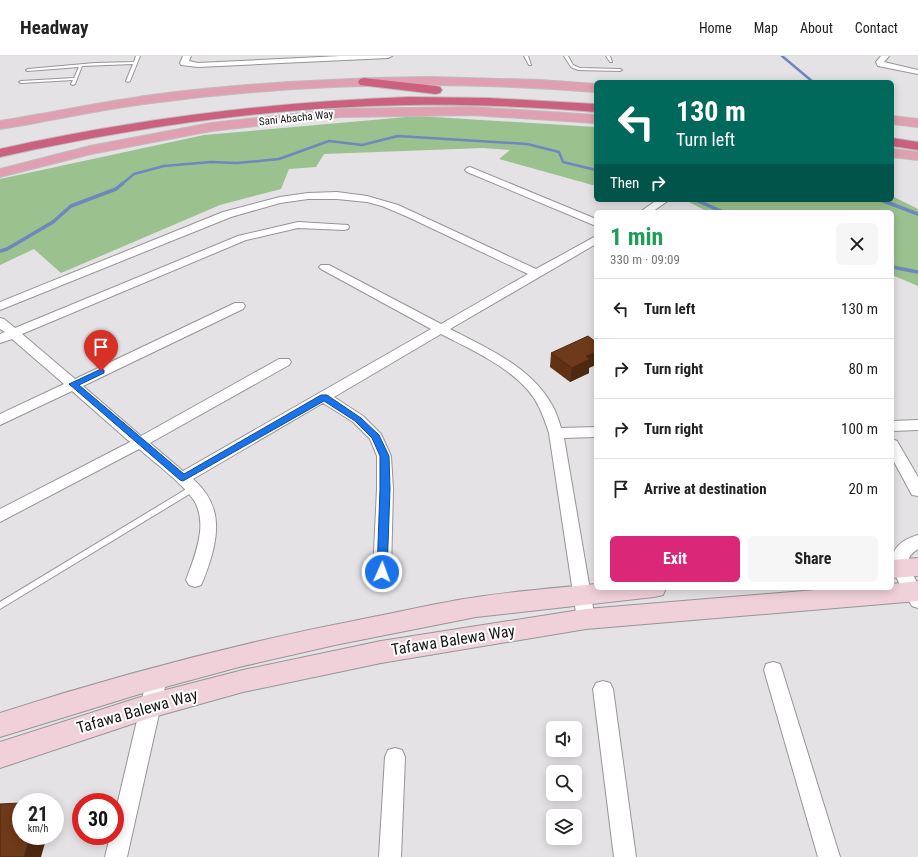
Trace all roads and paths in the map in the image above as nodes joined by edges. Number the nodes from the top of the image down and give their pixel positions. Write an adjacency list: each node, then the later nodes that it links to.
1 (138, 56): 12 (lane)
2 (187, 56): 15 (street)
3 (200, 56): 15 (street)
4 (388, 56): 9 (street)
5 (526, 56): 13 (lane)
6 (566, 56): 17 (lane)
7 (608, 56): 11 (lane)
8 (885, 56): 18 (street)
9 (308, 58): 10 (street)
10 (259, 59): 15 (street)
11 (611, 61)
12 (136, 63): 14 (lane); 20 (lane)
13 (530, 64)
14 (81, 65): 16 (lane); 19 (lane)
15 (198, 65)
16 (28, 70)
17 (620, 70)
18 (918, 72)
19 (75, 79): 21 (lane); 23 (lane)
20 (128, 81)
21 (21, 82)
22 (364, 82): 24 (main road); 25 (highway); 33 (main road)
23 (73, 84)
24 (594, 88)
25 (435, 95): 26 (highway, Sani Abacha Way); 27 (highway, Sani Abacha Way); 28 (highway); 31 (highway, Sani Abacha Way); 38 (highway, Sani Abacha Way)
26 (594, 98)
27 (594, 108)
28 (370, 111): 29 (main road, Sani Abacha Way); 42 (main road, Sani Abacha Way)
29 (594, 119)
30 (894, 120): 32 (main road)
31 (86, 122)
32 (918, 123)
33 (0, 125)
34 (894, 130): 35 (highway)
35 (918, 132)
36 (894, 142): 37 (highway)
37 (918, 146)
38 (0, 153)
39 (894, 153): 40 (main road)
40 (918, 156)
41 (470, 170): 45 (street)
42 (0, 173)
43 (661, 202): 44 (street)
44 (648, 210)
45 (594, 222)
46 (344, 227): 48 (street)
47 (321, 229): 48 (street)
48 (261, 233): 56 (street)
49 (594, 240): 51 (street)
50 (326, 267): 55 (street)
51 (536, 274): 52 (street); 55 (street)
52 (0, 306)
53 (239, 306): 59 (street)
54 (0, 322): 56 (street)
55 (441, 329): 60 (street); 65 (street)
56 (14, 333): 57 (street); 59 (street)
57 (0, 339)
58 (284, 362): 66 (street)
59 (74, 384): 61 (street); 66 (street)
60 (324, 397): 68 (street); 73 (street)
61 (0, 420)
62 (918, 425): 63 (street)
63 (894, 426)
64 (594, 432): 65 (street)
65 (556, 433): 78 (street)
66 (141, 442): 68 (street); 70 (street)
67 (894, 448): 69 (street)
68 (188, 483): 74 (street); 77 (lane)
69 (918, 491)
70 (0, 516)
71 (918, 541): 72 (street)
72 (903, 568): 76 (street)
73 (382, 572)
74 (196, 580)
75 (647, 590): 78 (main road, Tafawa Balewa Way)
76 (916, 595): 78 (main road, Tafawa Balewa Way)
77 (0, 606)
78 (584, 607): 80 (main road, Tafawa Balewa Way); 82 (main road, Tafawa Balewa Way)
79 (773, 670): 89 (street)
80 (156, 678): 82 (street); 83 (main road, Tafawa Balewa Way)
81 (603, 689): 88 (street)
82 (150, 706): 84 (main road, Tafawa Balewa Way); 86 (street)
83 (0, 725)
84 (0, 755)
85 (395, 757): 87 (street)
86 (116, 857)
87 (390, 857)
88 (625, 857)
89 (829, 857)

